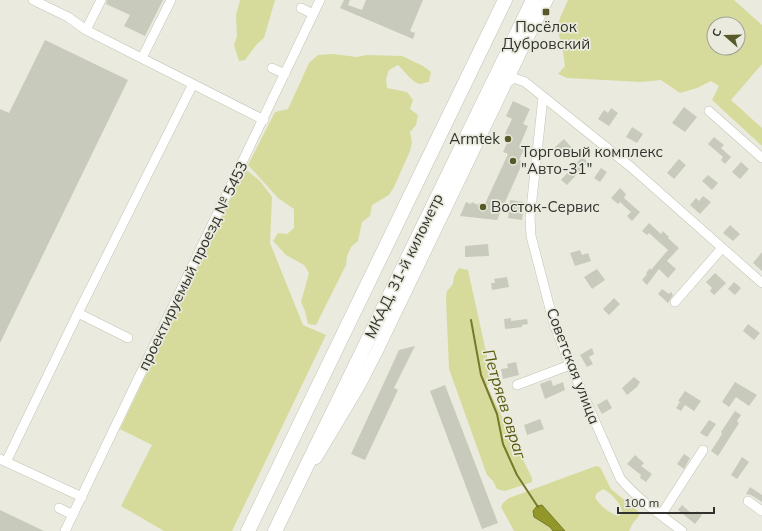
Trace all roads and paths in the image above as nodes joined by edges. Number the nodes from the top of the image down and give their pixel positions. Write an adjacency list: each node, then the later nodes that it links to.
1 (32, 0): 10 (street)
2 (100, 0): 10 (street)
3 (171, 0): 12 (street)
4 (320, 0): 9 (street, проектируемый проезд № 5453)
5 (533, 0): 31 (highway, МКАД, 31-й километр)
6 (547, 0): 11 (main road)
7 (502, 1): 39 (highway, МКАД, 31-й километр)
8 (301, 8): 9 (street)
9 (314, 14): 14 (street, проектируемый проезд № 5453)
10 (86, 30): 12 (street)
11 (519, 56): 15 (street); 17 (main road)
12 (142, 58): 16 (street)
13 (272, 68): 14 (street)
14 (285, 74): 20 (street, проектируемый проезд № 5453)
15 (525, 82): 17 (street); 18 (street)
16 (193, 84): 20 (street); 25 (street)
17 (506, 84): 31 (main road)
18 (543, 97): 22 (street); 27 (street, Советская улица)
19 (709, 111): 21 (street)
20 (264, 120): 32 (street, проектируемый проезд № 5453)
21 (762, 158)
22 (722, 248): 23 (street); 24 (street)
23 (762, 284)
24 (675, 302)
25 (78, 313): 26 (street); 30 (street)
26 (128, 338)
27 (570, 365): 28 (street); 37 (street, Советская улица)
28 (517, 385)
29 (703, 450): 37 (street)
30 (3, 461): 32 (street)
31 (293, 495): 40 (highway, МКАД, 31-й километр)
32 (82, 497): 36 (street, проектируемый проезд № 5453)
33 (748, 501): 35 (street)
34 (59, 508): 36 (street)
35 (762, 511)
36 (73, 515): 38 (street, проектируемый проезд № 5453)
37 (661, 515): 41 (street, Советская улица)
38 (65, 531)
39 (248, 531)
40 (275, 531)
41 (682, 531)

